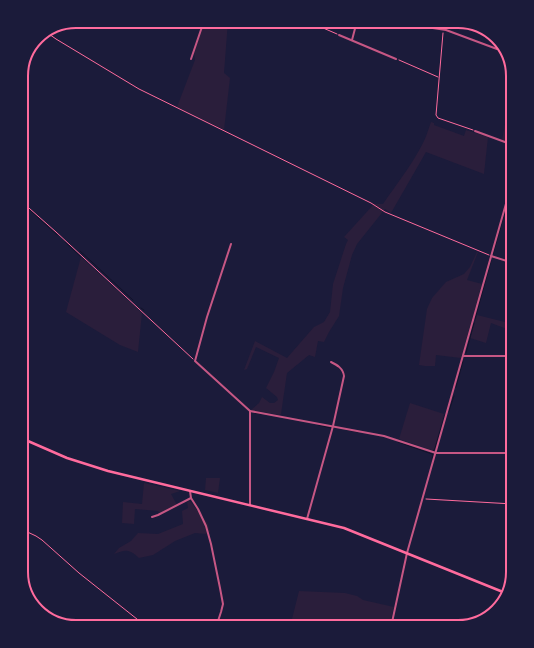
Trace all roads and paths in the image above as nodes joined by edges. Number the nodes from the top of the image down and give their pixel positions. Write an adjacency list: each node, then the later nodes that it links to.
1 (202, 28): 10 (street)
2 (322, 28): 7 (path)
3 (356, 28): 8 (street)
4 (434, 28): 5 (street)
5 (443, 29): 9 (street); 12 (path)
6 (50, 35): 18 (path)
7 (339, 35): 8 (street)
8 (352, 40): 11 (street)
9 (497, 49)
10 (191, 59)
11 (396, 59): 12 (path)
12 (439, 77): 13 (path)
13 (475, 131): 14 (street)
14 (506, 142)
15 (506, 204): 18 (street)
16 (28, 207): 22 (path)
17 (231, 244): 22 (street)
18 (491, 256): 19 (street); 20 (street)
19 (506, 260)
20 (463, 356): 21 (street); 27 (street)
21 (506, 356)
22 (195, 361): 24 (street)
23 (331, 362): 25 (street)
24 (250, 411): 25 (street); 33 (street)
25 (333, 426): 27 (street); 35 (street)
26 (28, 440): 29 (main road)
27 (436, 453): 28 (street); 31 (street)
28 (506, 453)
29 (190, 491): 30 (street); 33 (main road)
30 (191, 498): 34 (street); 40 (street)
31 (423, 499): 32 (path); 37 (street)
32 (506, 504)
33 (250, 505): 35 (main road)
34 (152, 517)
35 (307, 519): 37 (main road)
36 (28, 532): 39 (path)
37 (407, 553): 38 (main road); 41 (street)
38 (502, 591)
39 (138, 620)
40 (219, 620)
41 (393, 620)

